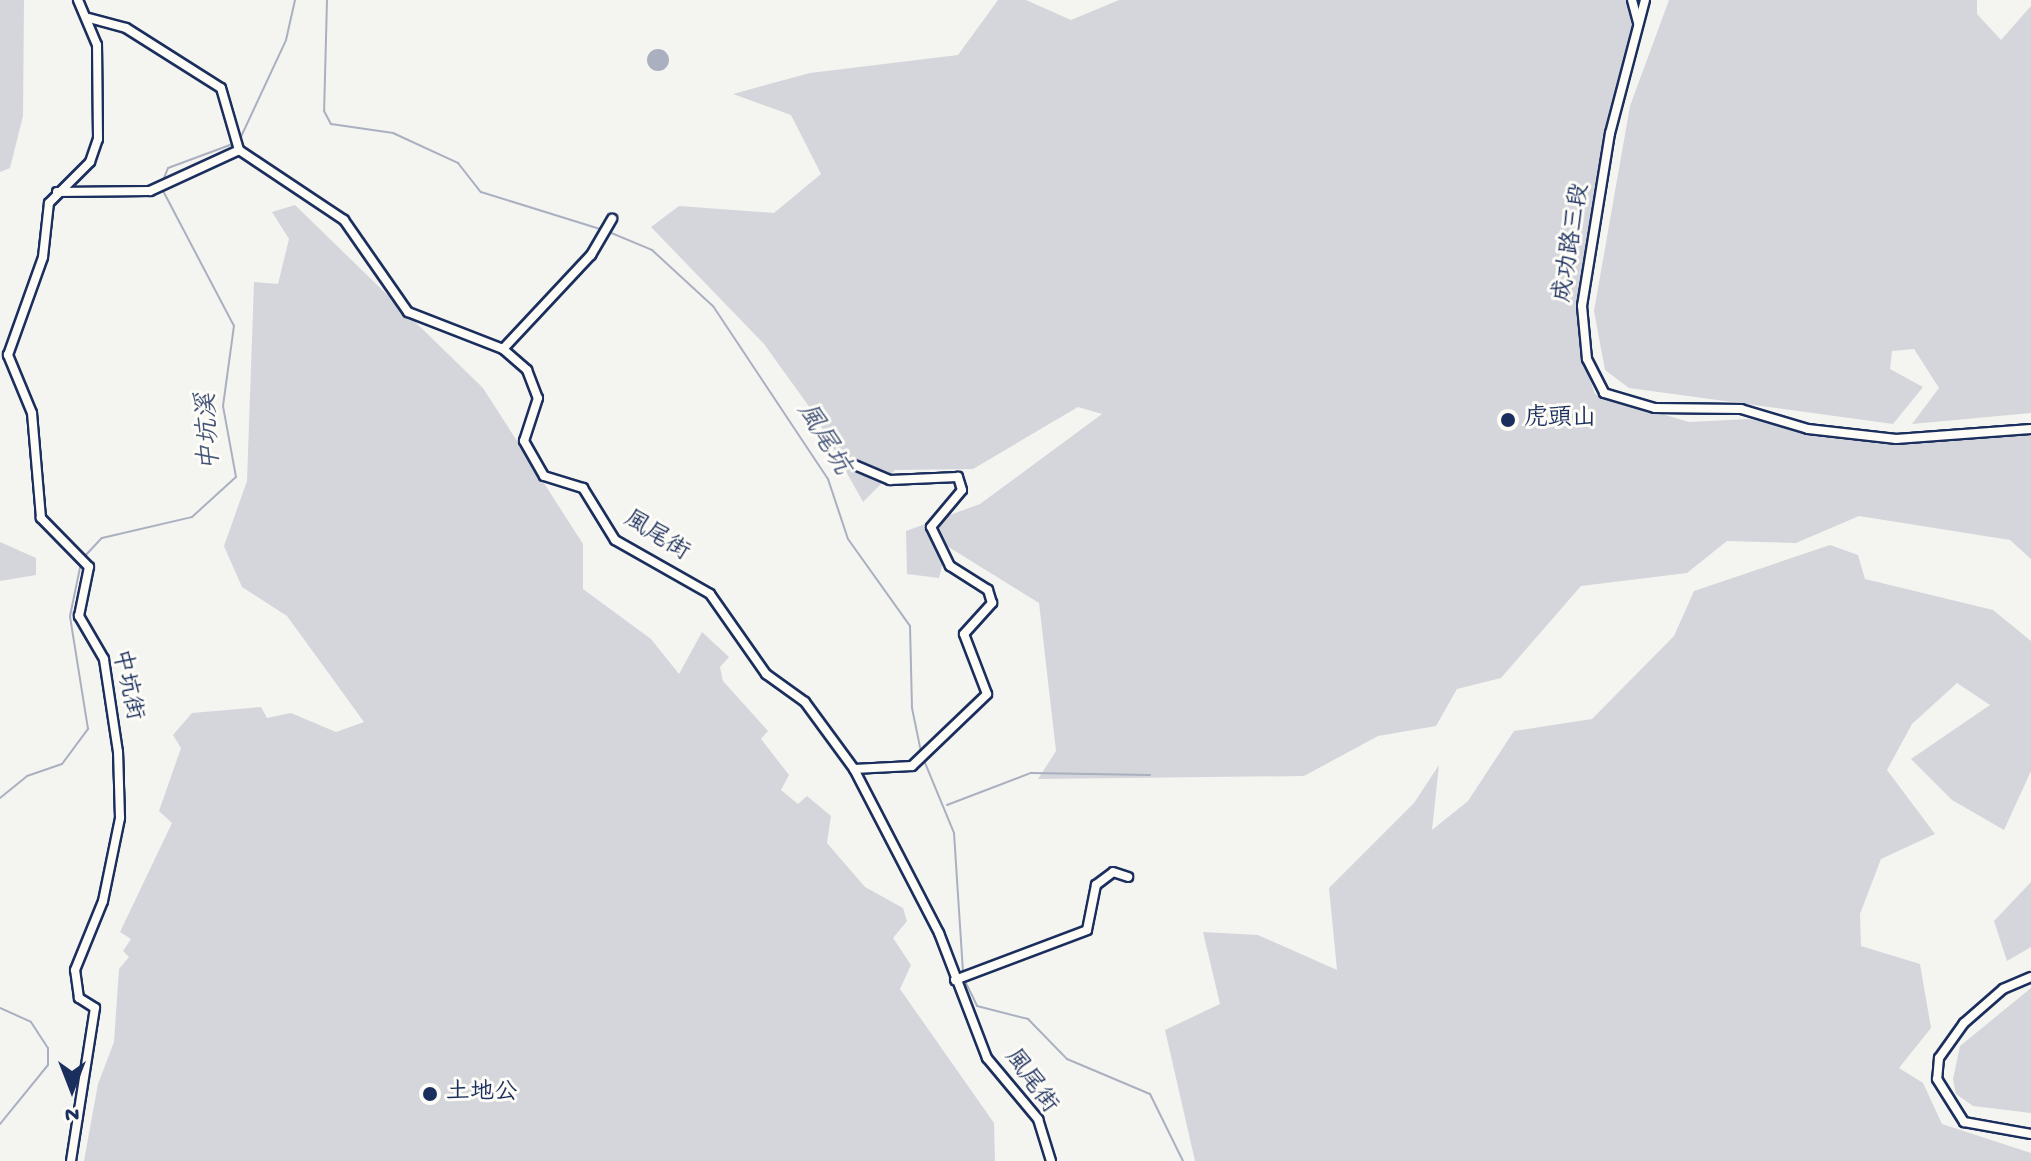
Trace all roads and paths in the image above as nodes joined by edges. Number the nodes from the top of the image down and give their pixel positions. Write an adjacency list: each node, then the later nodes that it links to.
1 (78, 0): 4 (street)
2 (1632, 0): 5 (street)
3 (1645, 0): 5 (street, 成功路三段)
4 (89, 18): 6 (street); 7 (street)
5 (1638, 23): 10 (street, 成功路三段)
6 (239, 150): 7 (street); 9 (street, 風尾街)
7 (57, 192): 17 (street, 中坑街)
8 (612, 219): 9 (street)
9 (503, 349): 12 (street, 風尾街)
10 (2031, 429)
11 (855, 465): 12 (street)
12 (854, 769): 15 (street, 風尾街)
13 (1128, 877): 15 (street)
14 (2031, 977): 16 (street)
15 (956, 979): 18 (street, 風尾街)
16 (2031, 1134)
17 (71, 1161)
18 (1051, 1161)

